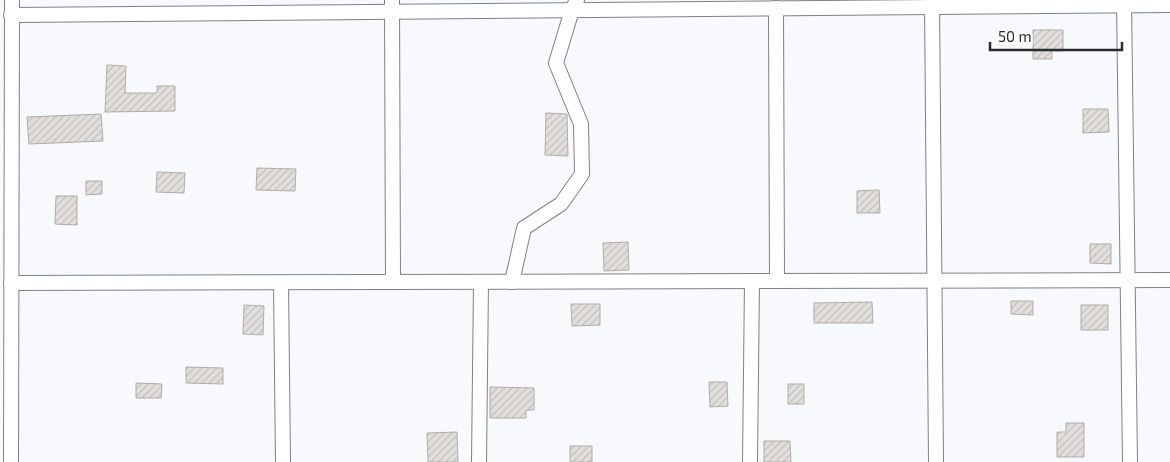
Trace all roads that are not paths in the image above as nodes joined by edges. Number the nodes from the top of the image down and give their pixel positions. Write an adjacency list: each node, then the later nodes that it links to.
1 (12, 0): 8 (street)
2 (932, 3): 3 (street); 7 (street); 10 (street)
3 (1124, 3): 5 (street); 11 (street)
4 (574, 5): 6 (street); 7 (street); 18 (street)
5 (1170, 5)
6 (392, 6): 8 (street); 16 (street)
7 (776, 8): 14 (street)
8 (12, 15): 9 (street)
9 (6, 240): 19 (street)
10 (934, 280): 11 (street); 14 (street); 25 (street)
11 (1127, 280): 12 (street); 26 (street)
12 (1170, 280)
13 (752, 281): 14 (street); 18 (street); 24 (street)
14 (777, 281)
15 (282, 282): 16 (street); 19 (street); 22 (street)
16 (393, 282): 17 (street)
17 (481, 282): 18 (street); 23 (street)
18 (512, 282)
19 (11, 283): 20 (street)
20 (6, 432): 21 (street)
21 (11, 462)
22 (283, 462)
23 (479, 462)
24 (750, 462)
25 (936, 462)
26 (1130, 462)

